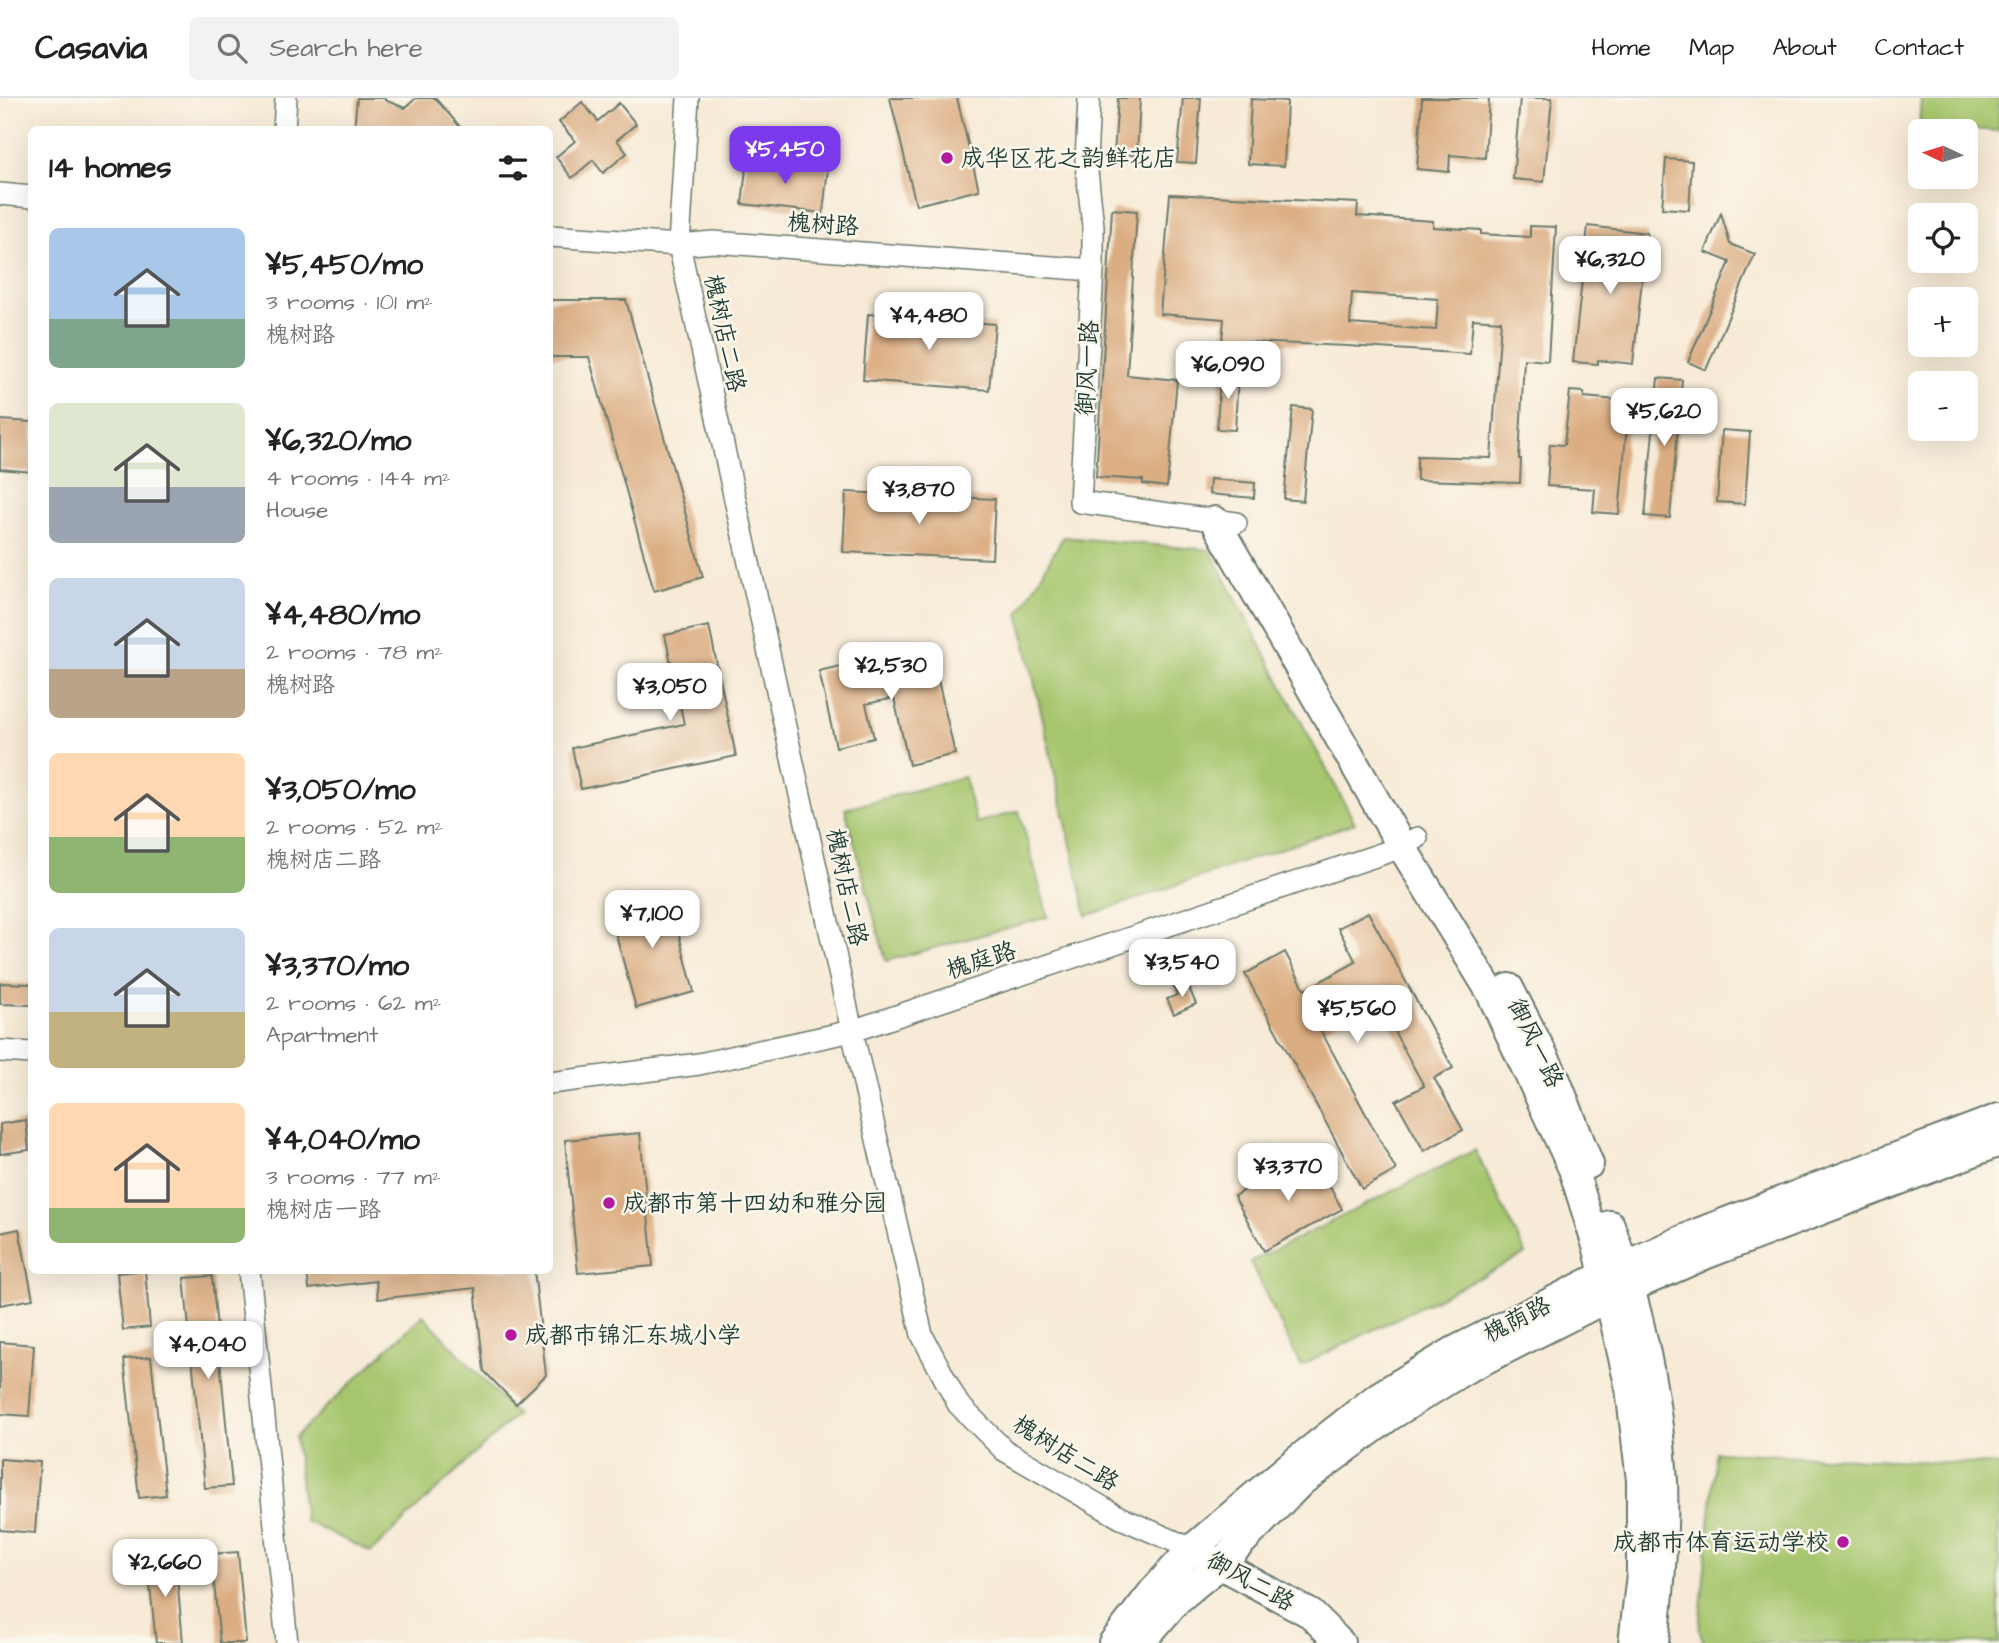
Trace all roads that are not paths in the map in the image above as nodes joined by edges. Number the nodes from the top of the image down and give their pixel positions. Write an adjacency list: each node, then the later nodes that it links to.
1 (286, 98): 4 (street)
2 (688, 98): 8 (street, 槐树店二路)
3 (1089, 98): 9 (street, 御风一路)
4 (284, 126)
5 (0, 194): 6 (street)
6 (28, 197)
7 (553, 236): 8 (street, 槐树路)
8 (679, 245): 9 (street, 槐树路); 12 (street, 槐树店二路)
9 (1093, 270): 10 (street, 御风一路)
10 (1225, 522): 11 (main road, 御风一路)
11 (1409, 843): 12 (street, 槐庭路); 19 (main road, 御风一路)
12 (852, 1031): 15 (street, 槐庭路); 20 (street, 槐树店二路)
13 (0, 1051): 14 (street)
14 (28, 1053)
15 (553, 1083)
16 (1999, 1118): 19 (main road, 槐荫路)
17 (1999, 1142): 19 (main road, 槐荫路)
18 (249, 1274): 22 (street)
19 (1617, 1282): 20 (main road, 槐荫路); 21 (main road, 槐荫路); 26 (main road, 御风一路); 27 (main road, 御风一路)
20 (1192, 1549): 21 (main road, 御风二路); 23 (main road, 槐荫路)
21 (1220, 1564): 24 (main road, 槐荫路); 25 (main road, 御风二路)
22 (287, 1643)
23 (1113, 1643)
24 (1140, 1643)
25 (1340, 1643)
26 (1633, 1643)
27 (1654, 1643)

